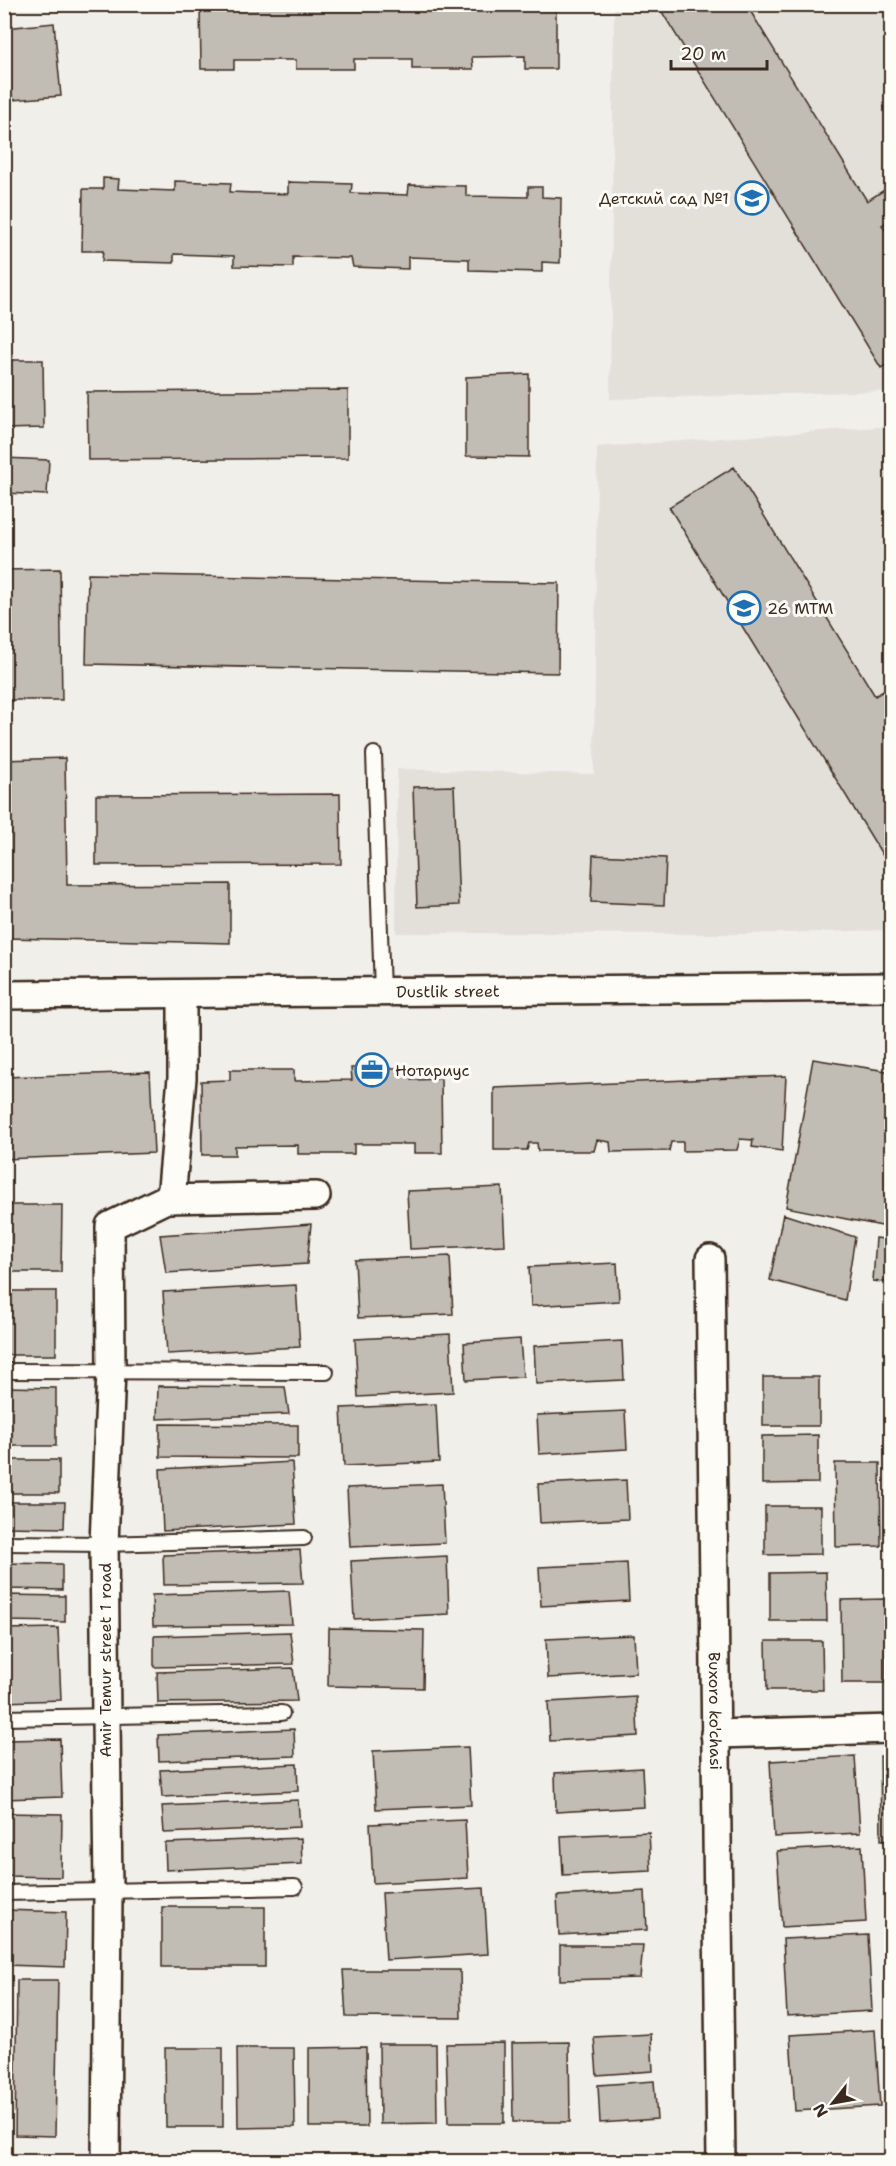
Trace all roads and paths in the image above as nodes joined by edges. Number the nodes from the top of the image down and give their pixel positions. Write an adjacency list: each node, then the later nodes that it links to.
1 (374, 754): 3 (lane)
2 (891, 987): 3 (street, Dustlik street)
3 (382, 992): 4 (street, Dustlik street)
4 (183, 994): 5 (street, Dustlik street); 7 (street)
5 (4, 995)
6 (316, 1196): 7 (street, Amir Temur street 1 road)
7 (171, 1199): 9 (street, Amir Temur street 1 road)
8 (710, 1259): 19 (street, Buxoro ko'chasi)
9 (111, 1370): 10 (lane); 11 (lane); 14 (street, Amir Temur street 1 road)
10 (4, 1371)
11 (326, 1372)
12 (304, 1538): 14 (lane)
13 (4, 1543): 14 (lane)
14 (104, 1544): 16 (street, Amir Temur street 1 road)
15 (282, 1713): 16 (lane)
16 (105, 1715): 17 (lane); 21 (street, Amir Temur street 1 road)
17 (4, 1718)
18 (891, 1729): 19 (street)
19 (715, 1734): 24 (street, Buxoro ko'chasi)
20 (295, 1887): 21 (lane)
21 (108, 1891): 22 (lane); 23 (street, Amir Temur street 1 road)
22 (4, 1893)
23 (106, 2162)
24 (721, 2162)

